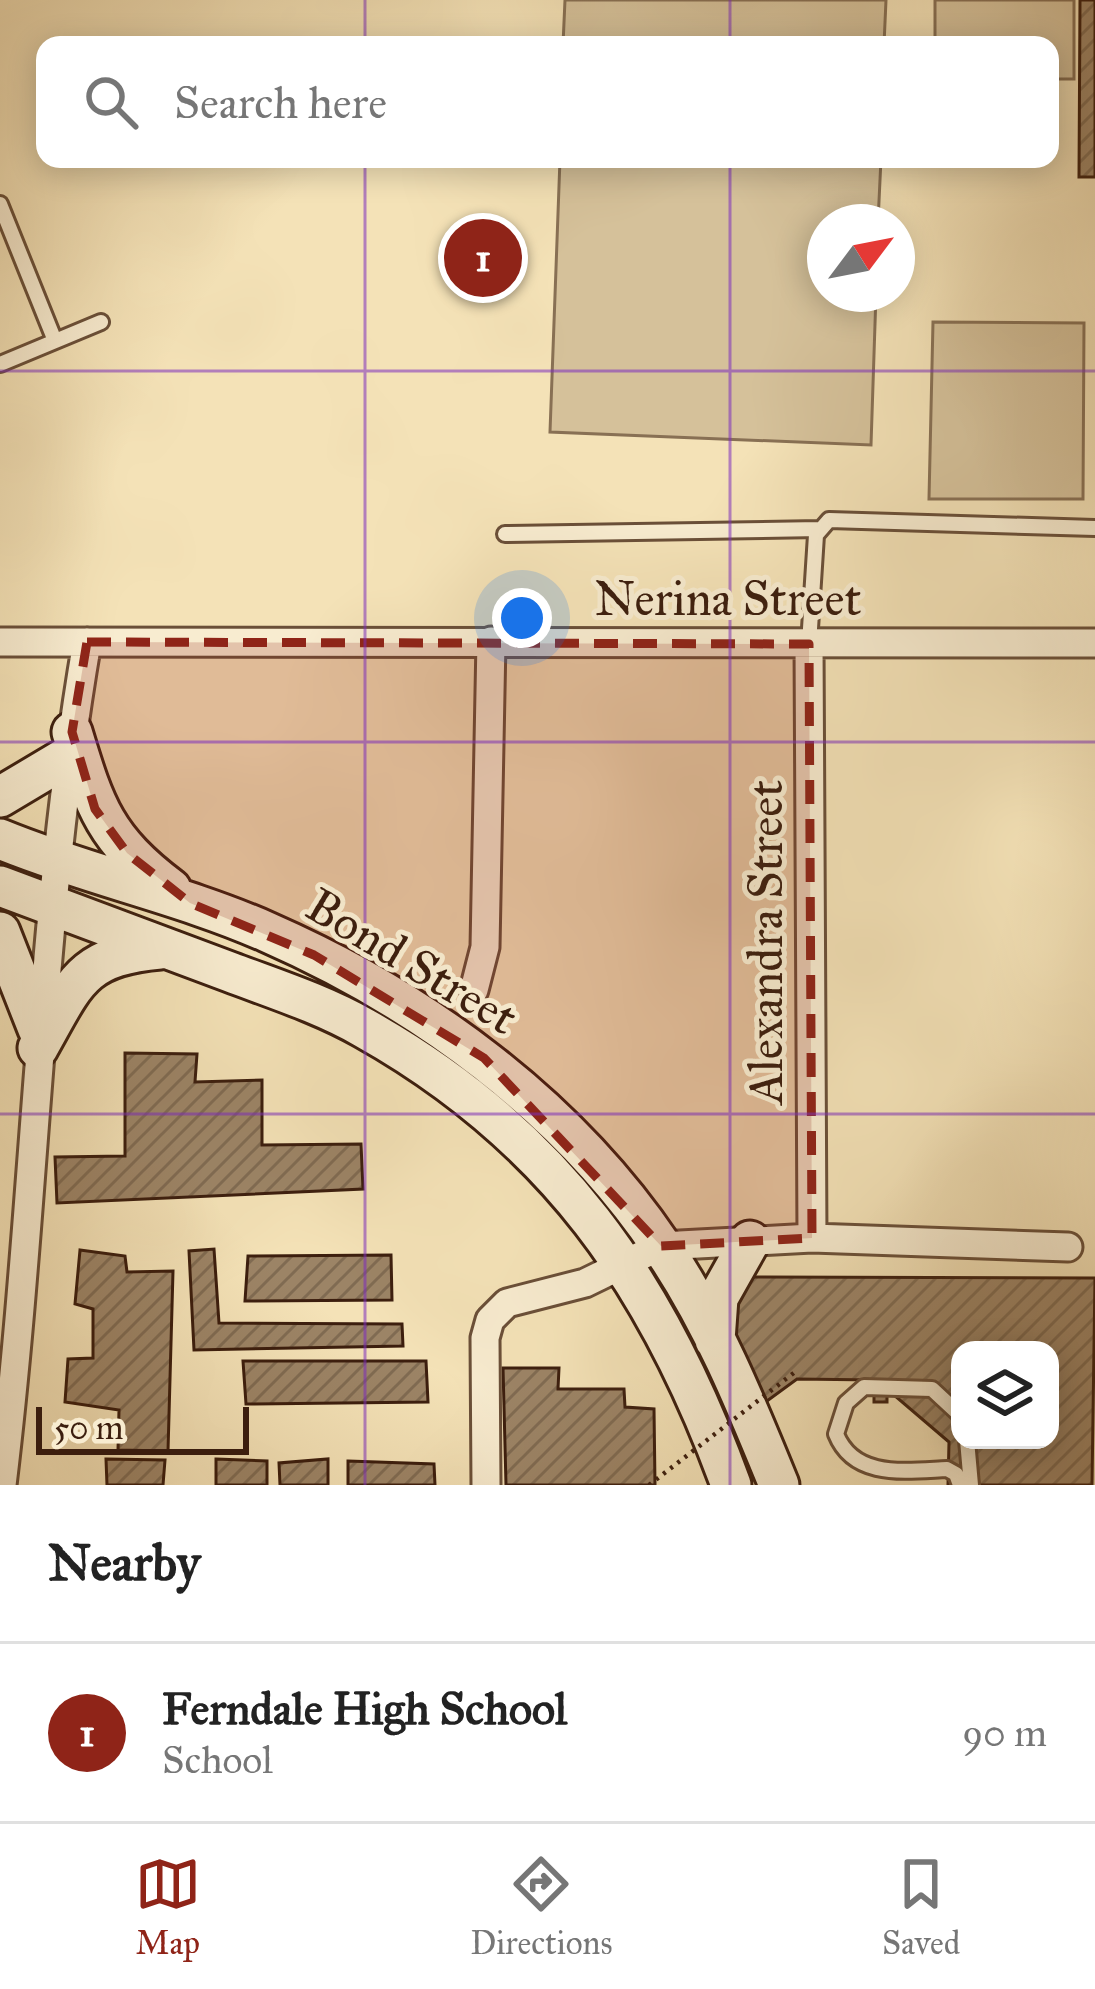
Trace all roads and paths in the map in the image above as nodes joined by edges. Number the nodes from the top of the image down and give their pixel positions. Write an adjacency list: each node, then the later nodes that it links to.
1 (0, 204): 3 (lane)
2 (101, 322): 3 (lane)
3 (55, 341): 4 (lane)
4 (0, 364)
5 (1095, 528): 6 (lane)
6 (820, 529): 7 (lane); 12 (lane)
7 (505, 533)
8 (491, 641): 10 (street, Nerina Street); 12 (street, Nerina Street); 22 (street)
9 (0, 642): 10 (street, Nerina Street)
10 (87, 642): 13 (street)
11 (1095, 643): 12 (street, Nerina Street)
12 (809, 644): 24 (street, Alexandra Street)
13 (69, 744): 14 (street); 16 (street); 18 (street)
14 (0, 797)
15 (0, 839): 16 (street, Bond Street)
16 (59, 862): 18 (street, Bond Street); 19 (street)
17 (0, 886): 19 (street, Bond Street)
18 (190, 903): 28 (street, Bond Street)
19 (54, 907): 21 (street, Bond Street); 23 (street)
20 (0, 932): 23 (street)
21 (166, 948): 23 (street); 28 (street, Bond Street)
22 (474, 990)
23 (38, 1038): 27 (street)
24 (812, 1238): 25 (street); 26 (street)
25 (750, 1241): 28 (street); 30 (street)
26 (1069, 1246)
27 (24, 1251): 29 (street); 34 (street)
28 (645, 1256): 30 (street, Bond Street); 35 (street); 37 (street, Bond Street)
29 (0, 1340)
30 (715, 1340): 38 (street, Bond Street)
31 (795, 1372): 36 (path, bridge)
32 (951, 1407): 39 (lane)
33 (968, 1449): 40 (lane)
34 (2, 1485)
35 (486, 1485)
36 (649, 1485)
37 (731, 1485)
38 (778, 1485)
39 (959, 1485)
40 (971, 1485)

